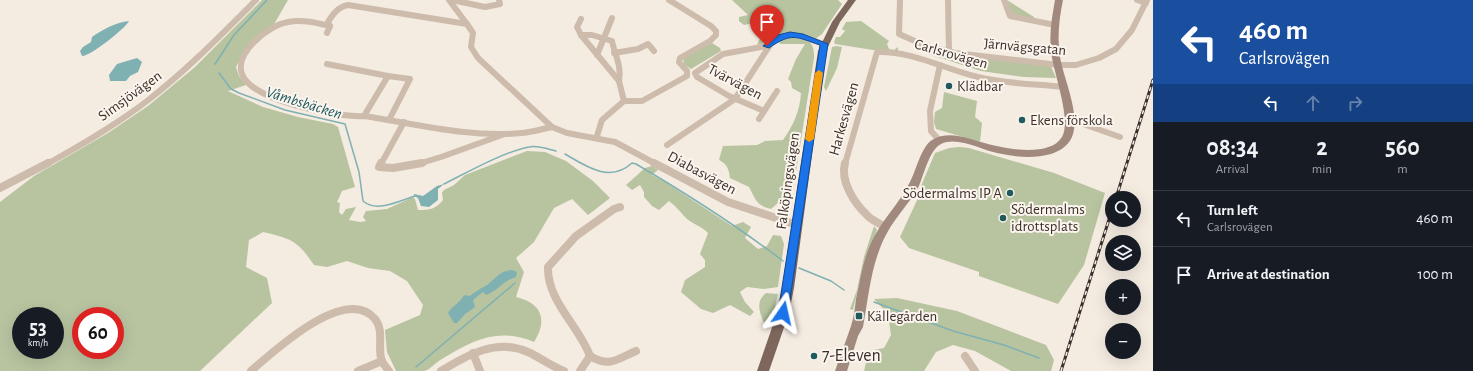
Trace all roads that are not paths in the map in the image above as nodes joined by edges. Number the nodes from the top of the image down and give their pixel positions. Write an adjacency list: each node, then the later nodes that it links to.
1 (256, 0): 50 (street, Simsjövägen)
2 (449, 0): 15 (street)
3 (452, 0): 4 (street)
4 (499, 0)
5 (669, 0): 31 (street)
6 (852, 0): 21 (main road, Falköpingsvägen)
7 (900, 0): 25 (street, Järnvägsgatan)
8 (948, 0): 25 (street)
9 (1004, 0): 16 (street)
10 (1059, 0): 16 (street)
11 (1137, 0): 12 (street)
12 (1147, 2): 28 (street, Järnvägsgatan)
13 (612, 18): 20 (street)
14 (580, 19): 19 (street)
15 (467, 24): 17 (street); 44 (street)
16 (1055, 25): 28 (street)
17 (330, 26): 18 (street); 39 (street)
18 (327, 33)
19 (581, 35): 20 (street); 27 (street)
20 (603, 39): 26 (street); 27 (street)
21 (824, 44): 22 (street); 52 (main road, Falköpingsvägen)
22 (770, 45): 31 (street); 36 (street)
23 (654, 51): 26 (street)
24 (878, 51): 30 (street, Carlsrovägen); 53 (street, Harkesvägen)
25 (949, 52): 28 (street, Järnvägsgatan)
26 (614, 53): 33 (street)
27 (597, 55): 33 (street)
28 (1057, 63): 34 (street)
29 (327, 64): 32 (street)
30 (940, 65): 34 (street, Carlsrovägen); 48 (street)
31 (691, 74): 36 (street, Tvärvägen); 37 (street)
32 (388, 76): 39 (street); 42 (street)
33 (619, 81): 37 (street)
34 (1064, 87): 41 (street)
35 (777, 91): 38 (street, Tvärvägen)
36 (735, 99): 38 (street, Tvärvägen); 49 (street)
37 (624, 101): 46 (street)
38 (764, 111): 40 (street, Tvärvägen)
39 (364, 116): 42 (street)
40 (759, 118)
41 (1069, 119): 47 (street); 48 (street)
42 (389, 120): 43 (street)
43 (404, 122): 45 (street); 45 (street)
44 (552, 127): 45 (street); 46 (street, Diabasvägen)
45 (506, 134)
46 (597, 136): 52 (street, Diabasvägen)
47 (1120, 137)
48 (939, 140): 53 (street)
49 (667, 145)
50 (0, 188)
51 (620, 207): 56 (street)
52 (797, 225): 67 (main road, Falköpingsvägen)
53 (885, 227): 68 (street)
54 (636, 351): 56 (street)
55 (473, 353): 59 (street); 63 (street); 64 (street)
56 (590, 356): 66 (street)
57 (965, 356): 69 (street)
58 (382, 361): 60 (street); 61 (street); 62 (street)
59 (552, 369): 65 (street)
60 (251, 371)
61 (358, 371)
62 (389, 371)
63 (441, 371)
64 (480, 371)
65 (564, 371)
66 (580, 371)
67 (763, 371)
68 (841, 371)
69 (974, 371)

